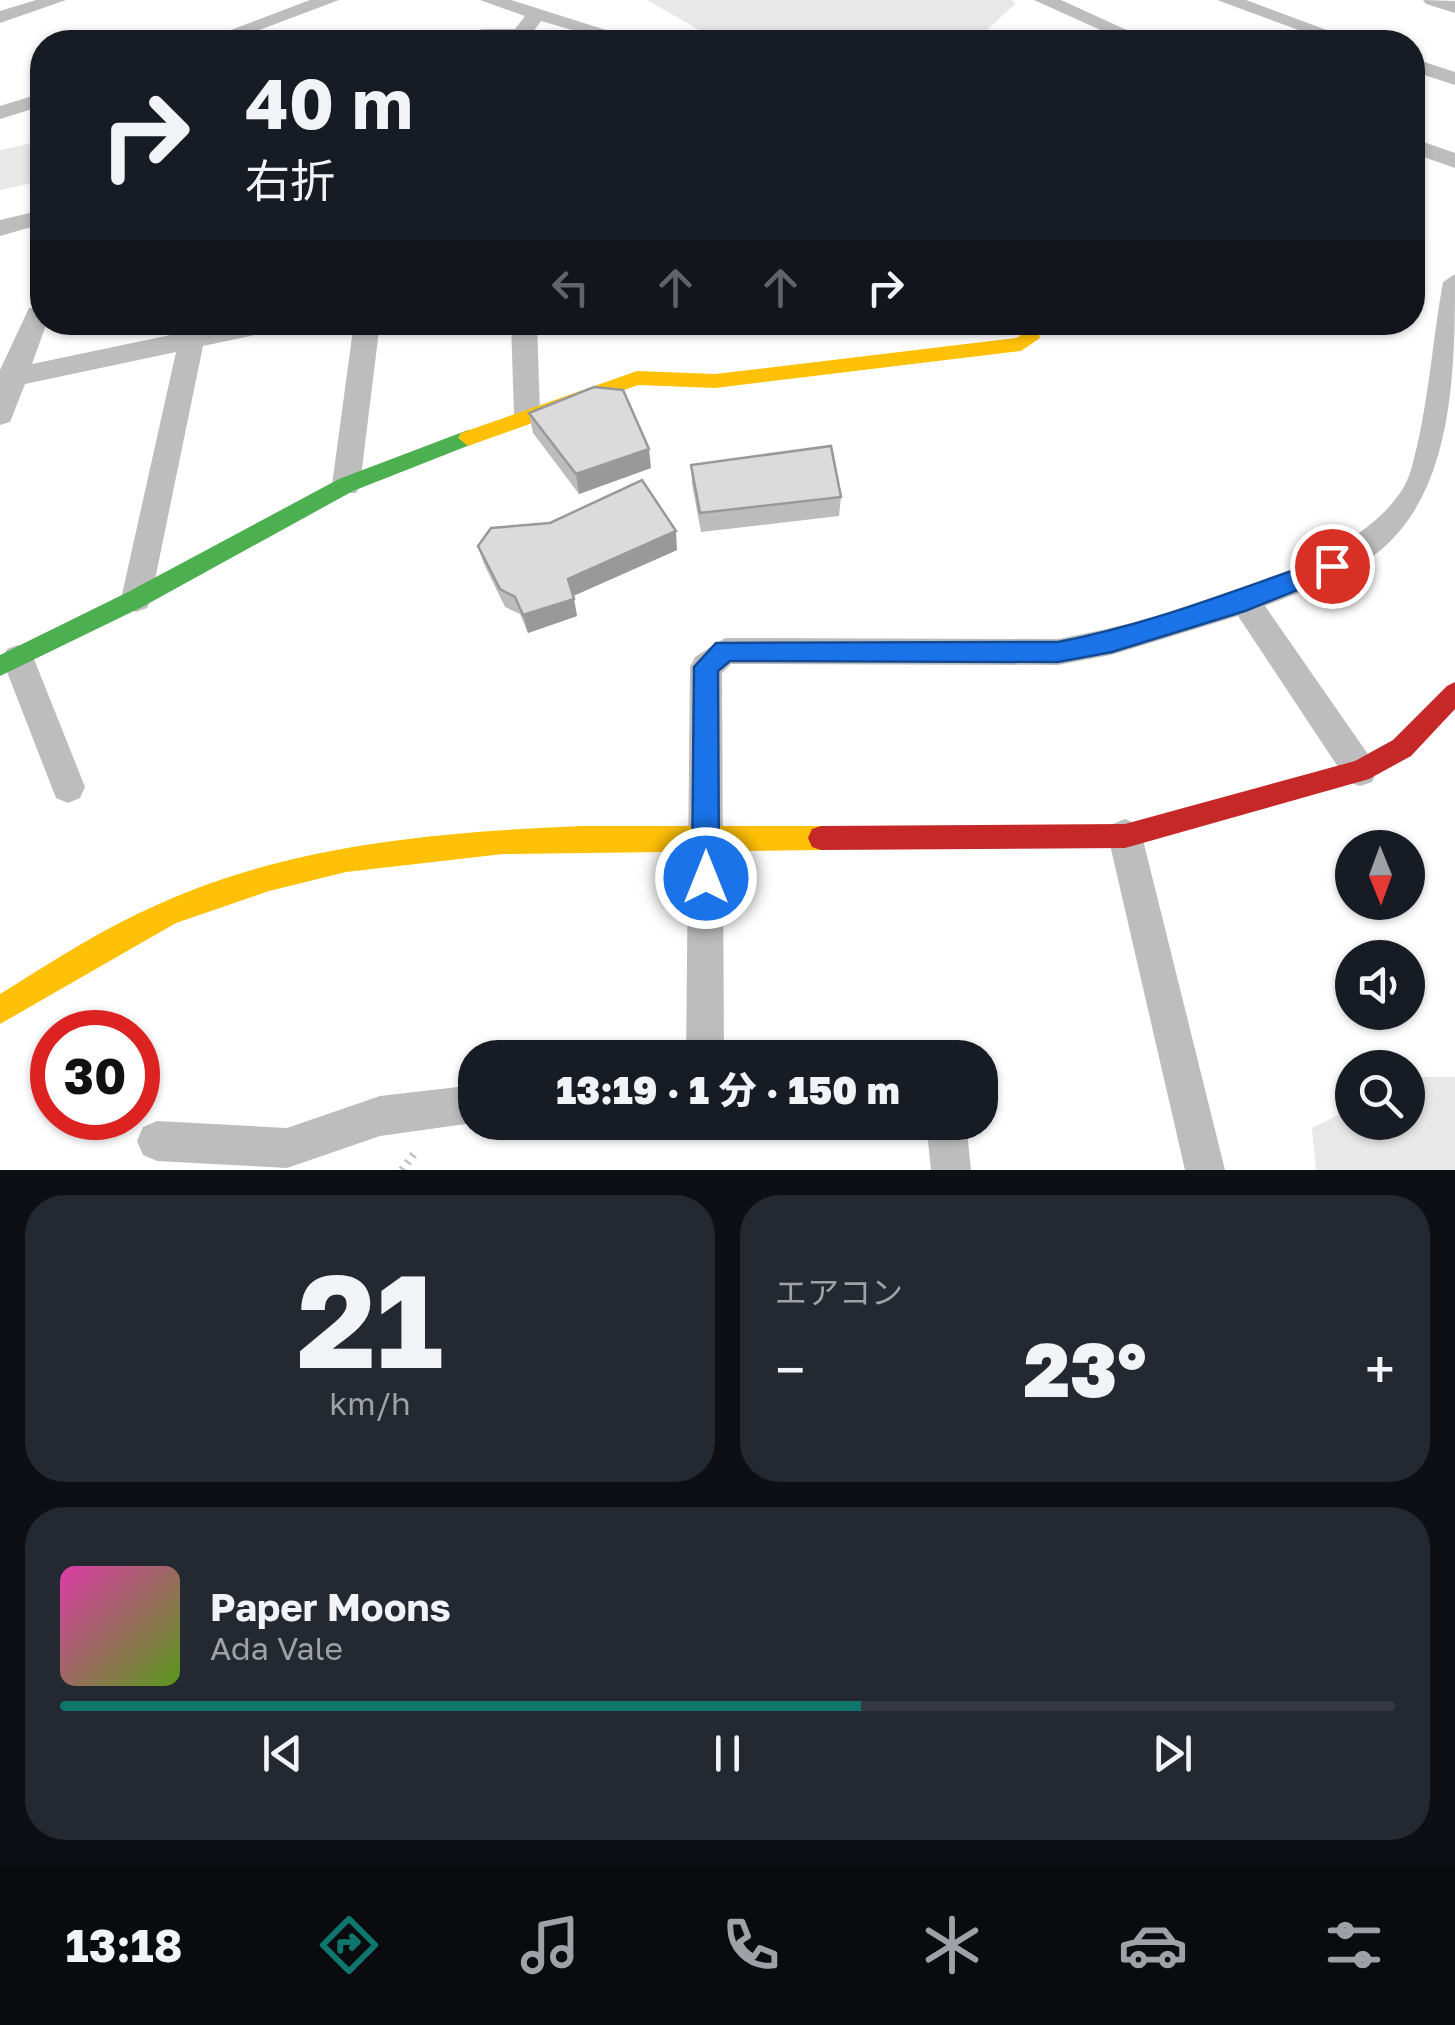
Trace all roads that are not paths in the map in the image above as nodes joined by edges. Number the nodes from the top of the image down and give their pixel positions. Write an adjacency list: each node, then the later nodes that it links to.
1 (56, 0): 8 (street)
2 (329, 0): 10 (street)
3 (490, 0): 9 (street)
4 (1226, 0): 14 (street)
5 (1433, 0): 7 (street)
6 (1052, 2): 13 (street)
7 (1455, 7)
8 (0, 16)
9 (535, 16): 11 (street); 12 (street)
10 (244, 30)
11 (525, 30)
12 (588, 30)
13 (1116, 30)
14 (1314, 30)
15 (1425, 69): 16 (street)
16 (1455, 79)
17 (30, 103): 18 (street)
18 (0, 113)
19 (1425, 150): 20 (street)
20 (1455, 161)
21 (30, 220): 22 (street)
22 (0, 228)
23 (1455, 282): 35 (street)
24 (30, 331): 30 (street)
25 (181, 335): 30 (street)
26 (192, 335): 34 (street)
27 (365, 335): 33 (street)
28 (524, 335): 31 (street)
29 (1029, 335): 31 (street)
30 (7, 378): 32 (street)
31 (527, 414): 33 (street)
32 (0, 415)
33 (346, 484): 34 (street)
34 (136, 599): 36 (street)
35 (1245, 601): 38 (street); 41 (street)
36 (9, 663): 39 (street)
37 (1455, 693): 38 (street)
38 (1360, 771): 40 (street)
39 (68, 787)
40 (1125, 836): 41 (street); 48 (street)
41 (706, 842): 42 (street); 43 (street)
42 (0, 1010)
43 (705, 1040)
44 (458, 1106): 46 (street)
45 (948, 1140): 47 (street)
46 (157, 1141)
47 (950, 1170)
48 (1204, 1170)

